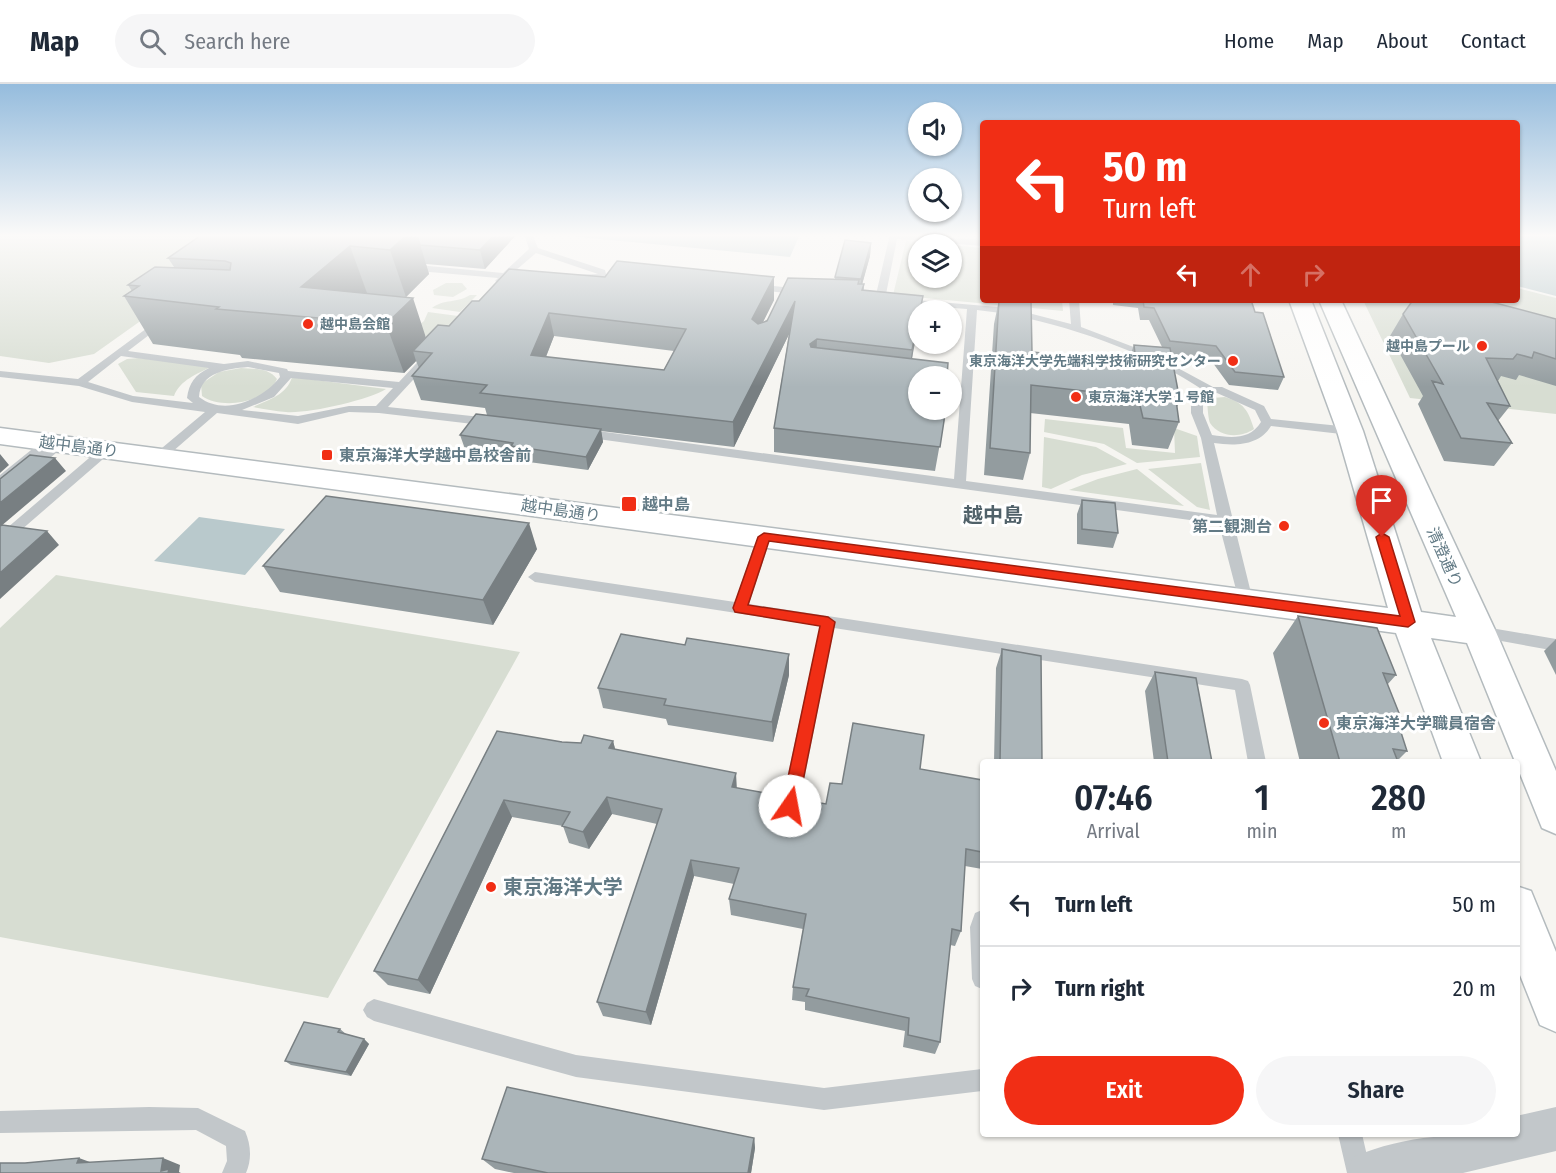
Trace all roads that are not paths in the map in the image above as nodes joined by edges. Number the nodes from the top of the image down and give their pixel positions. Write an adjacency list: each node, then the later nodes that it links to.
1 (878, 285): 8 (lane)
2 (741, 286): 3 (lane)
3 (809, 293)
4 (1074, 303): 9 (lane)
5 (1301, 303): 25 (main road)
6 (1331, 303): 41 (main road, 清澄通り)
7 (176, 309): 11 (lane)
8 (972, 309): 9 (lane); 18 (lane)
9 (1076, 330): 19 (lane)
10 (439, 346): 16 (lane)
11 (119, 353): 12 (lane); 15 (lane)
12 (224, 367): 14 (lane); 20 (lane)
13 (0, 374): 15 (lane)
14 (285, 374): 16 (lane); 20 (lane)
15 (81, 383): 20 (lane)
16 (401, 386): 21 (lane)
17 (962, 386): 18 (lane)
18 (965, 386): 31 (lane)
19 (1210, 391): 22 (lane); 27 (lane)
20 (211, 408): 21 (lane); 30 (lane)
21 (379, 410): 23 (lane)
22 (1267, 422): 25 (lane); 27 (lane)
23 (498, 423)
24 (568, 431): 31 (lane)
25 (1350, 431): 40 (main road)
26 (0, 436): 28 (main road, 越中島通り)
27 (1207, 438): 33 (lane)
28 (54, 443): 29 (main road, 越中島通り); 32 (street)
29 (106, 450): 30 (main road, 越中島通り); 35 (lane)
30 (160, 456): 34 (main road, 越中島通り)
31 (960, 483): 33 (lane)
32 (0, 487)
33 (1225, 520): 37 (lane)
34 (764, 537): 37 (main road, 越中島通り); 38 (lane)
35 (0, 541)
36 (535, 577): 38 (lane)
37 (1246, 601): 40 (main road, 越中島通り)
38 (740, 608): 39 (lane)
39 (828, 622): 43 (lane); 45 (lane)
40 (1408, 622): 41 (main road, 越中島通り); 44 (main road)
41 (1479, 632): 42 (lane); 46 (main road, 清澄通り)
42 (1556, 645)
43 (1256, 759)
44 (1461, 759)
45 (790, 806)
46 (1556, 816)
47 (1520, 920): 48 (main road)
48 (1539, 986)
49 (374, 1010): 50 (lane)
50 (980, 1080)
51 (0, 1122): 54 (lane)
52 (1556, 1129): 56 (street)
53 (1351, 1137): 55 (lane)
54 (234, 1173)
55 (1359, 1173)
56 (1369, 1173)

